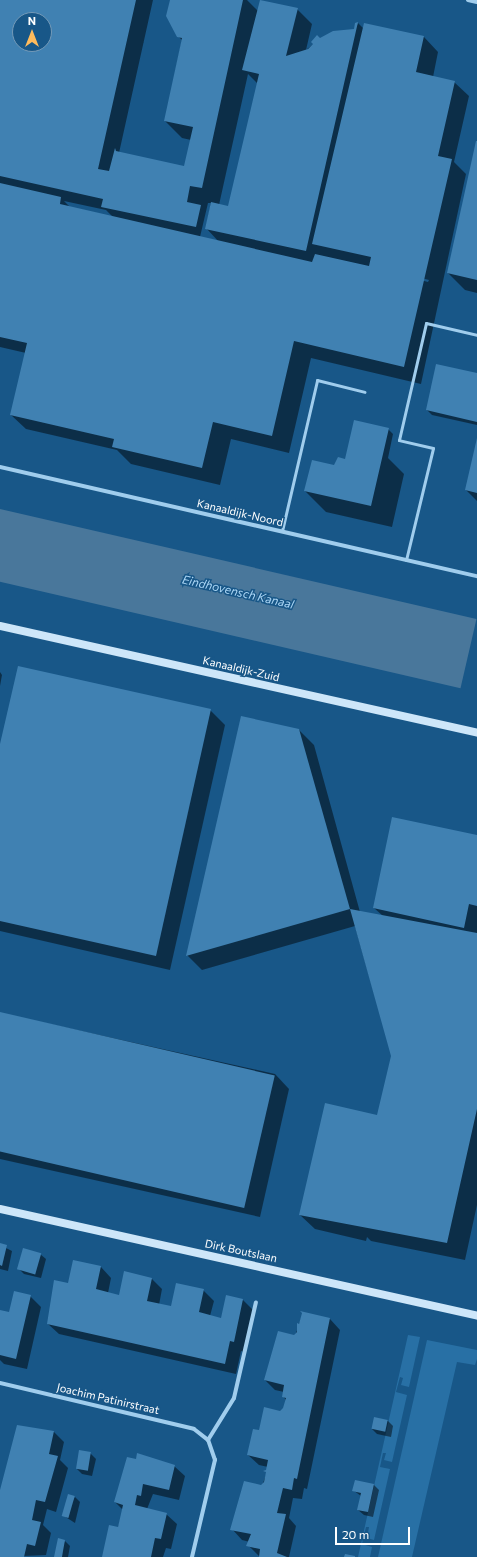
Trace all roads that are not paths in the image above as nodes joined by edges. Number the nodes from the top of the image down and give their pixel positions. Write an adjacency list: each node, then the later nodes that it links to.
1 (468, 0): 2 (street)
2 (477, 2)
3 (477, 335): 7 (lane)
4 (365, 392): 6 (lane)
5 (0, 467): 6 (street, Kanaaldijk-Noord)
6 (282, 532): 7 (street, Kanaaldijk-Noord)
7 (406, 560): 8 (street, Kanaaldijk-Noord)
8 (477, 576)
9 (0, 626): 10 (street, Kanaaldijk-Zuid)
10 (477, 734)
11 (0, 1209): 13 (street, Dirk Boutslaan)
12 (256, 1302): 15 (street)
13 (477, 1316)
14 (0, 1383): 15 (street, Joachim Patinirstraat)
15 (208, 1440): 16 (street)
16 (192, 1557)

